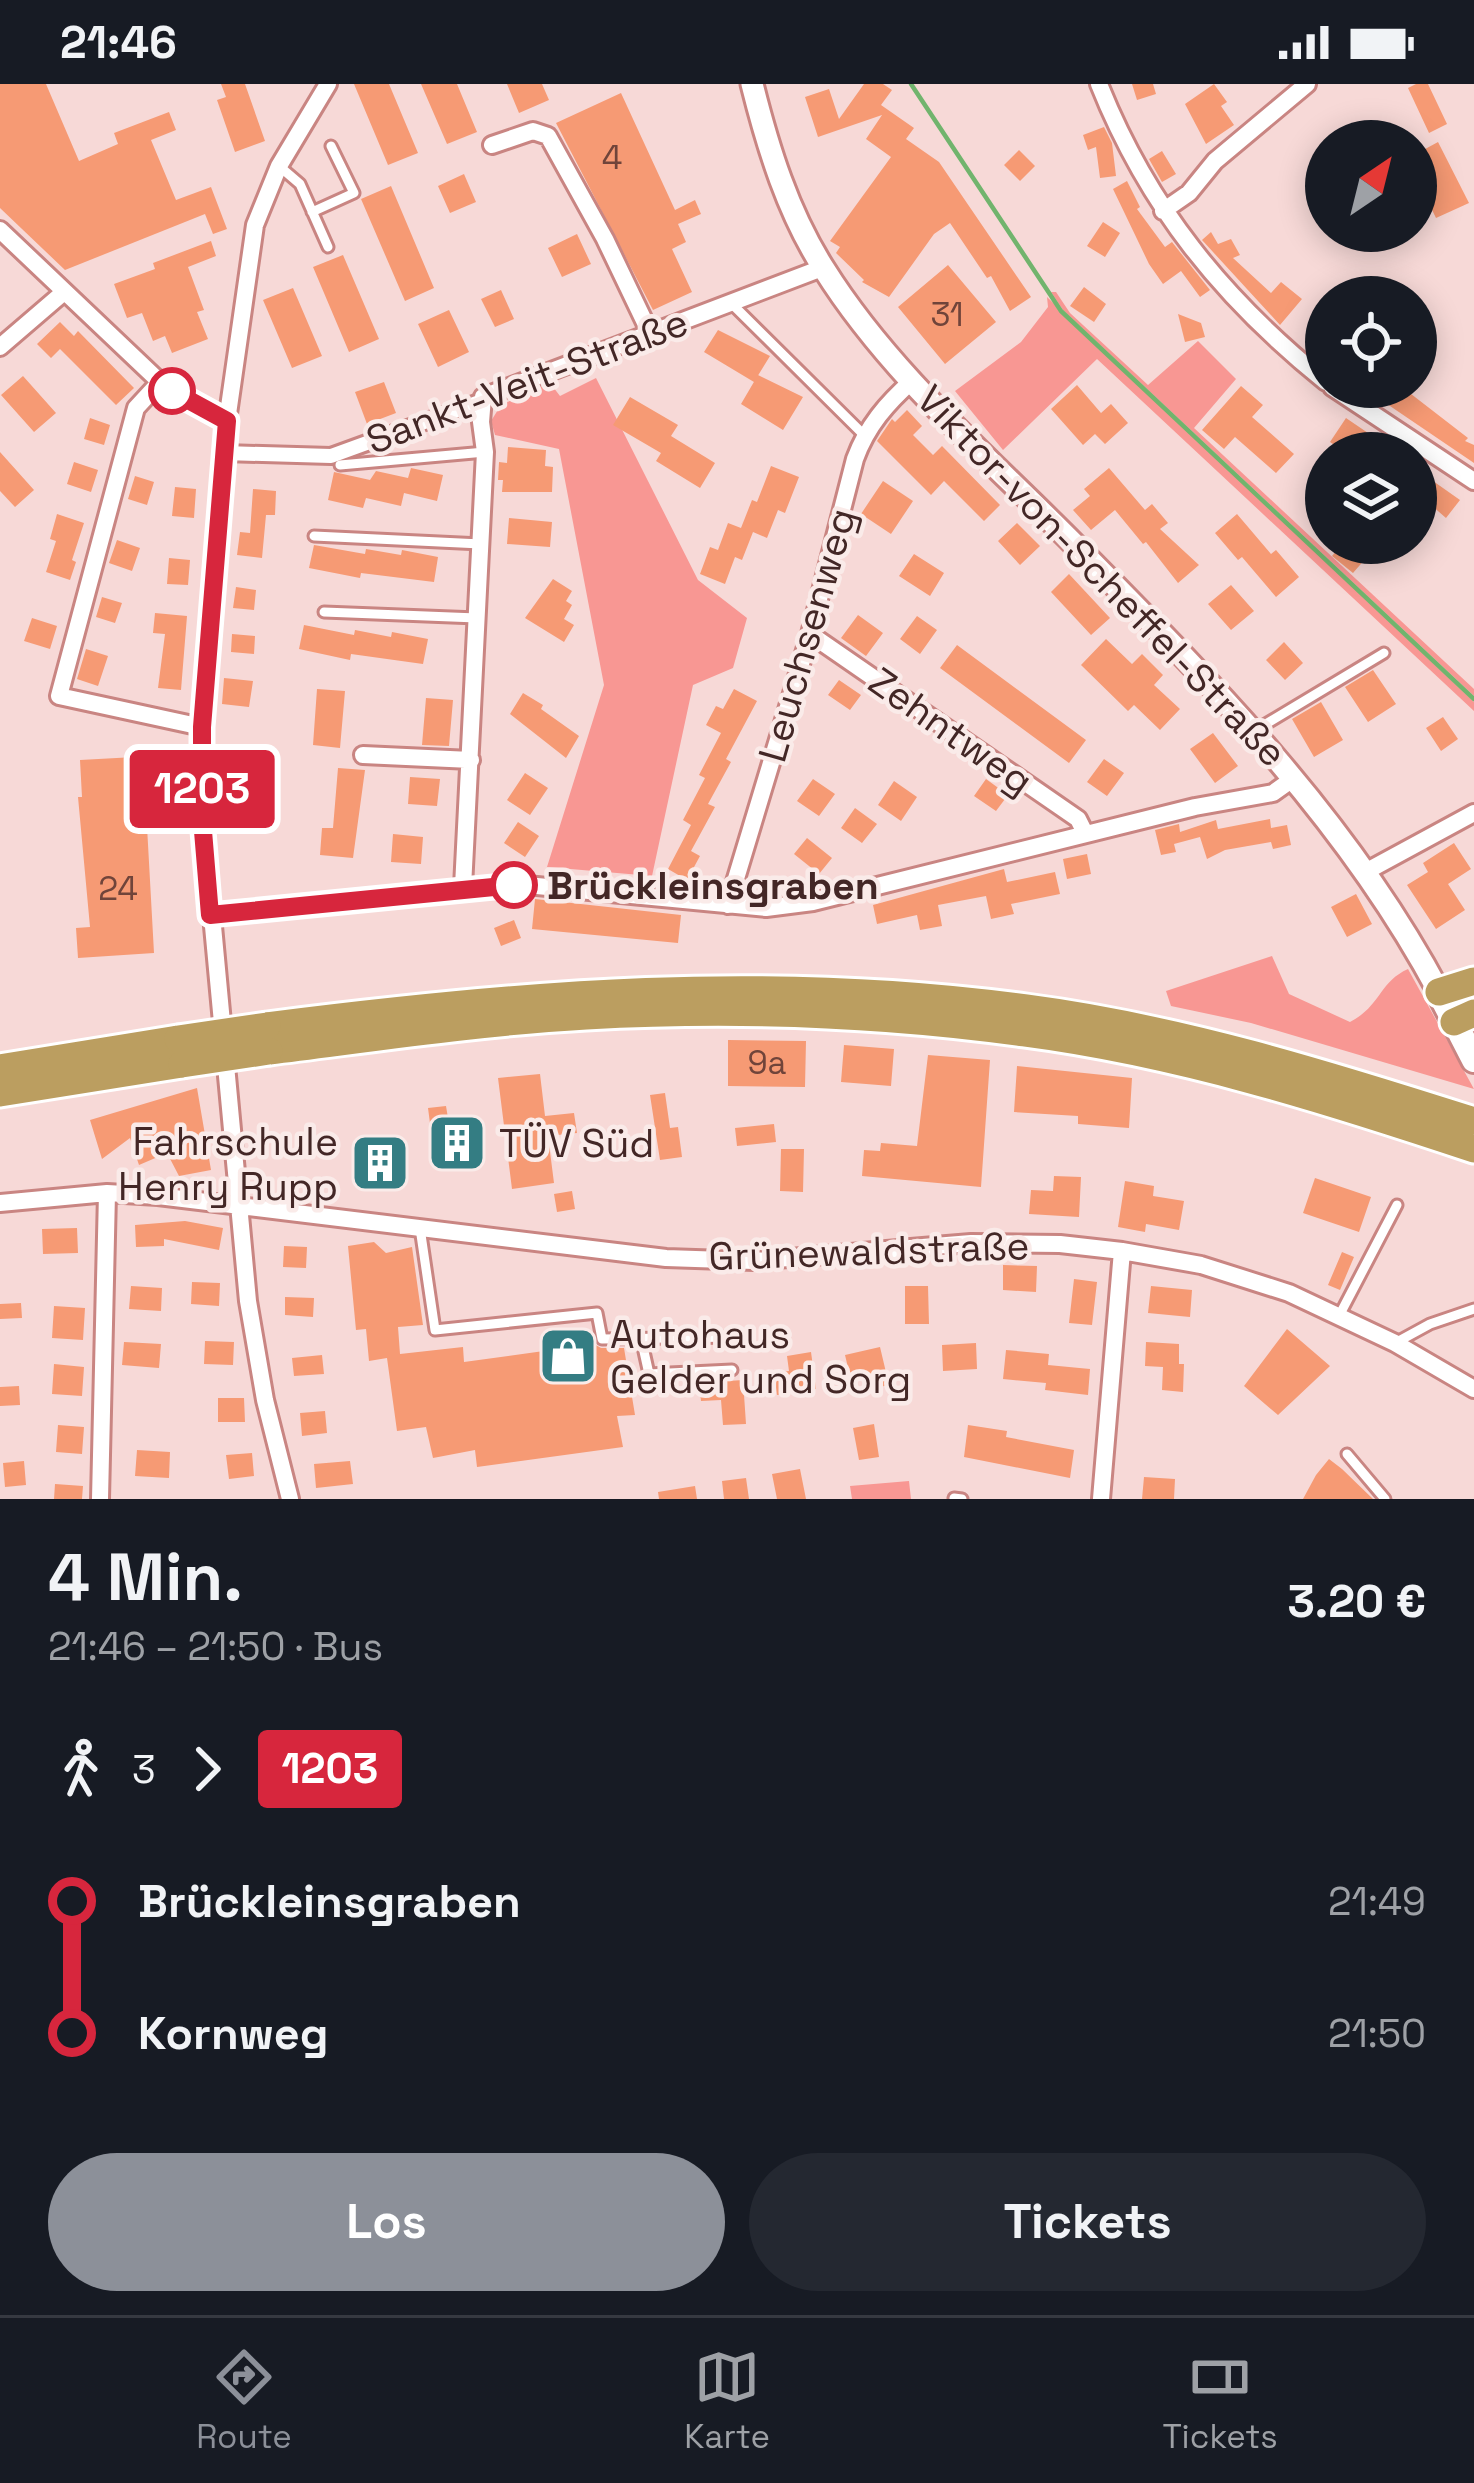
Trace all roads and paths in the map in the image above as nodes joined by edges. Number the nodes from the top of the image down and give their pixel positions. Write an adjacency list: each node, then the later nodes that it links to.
1 (328, 84): 7 (street)
2 (752, 84): 12 (street, Viktor-von-Scheffel-Straße)
3 (1099, 84): 8 (street)
4 (1307, 84): 8 (street)
5 (492, 145): 15 (street)
6 (331, 146): 9 (lane)
7 (279, 166): 9 (lane); 22 (street)
8 (1163, 211): 17 (street)
9 (312, 212): 11 (lane)
10 (0, 230): 13 (street)
11 (328, 247)
12 (822, 268): 14 (street, Sankt-Veit-Straße); 18 (street, Viktor-von-Scheffel-Straße)
13 (64, 292): 16 (street); 19 (street)
14 (730, 302): 15 (street, Sankt-Veit-Straße); 23 (lane)
15 (650, 332): 20 (street, Sankt-Veit-Straße)
16 (0, 347)
17 (1305, 366)
18 (913, 380): 23 (street, Leuchsenweg); 35 (street, Viktor-von-Scheffel-Straße)
19 (160, 382): 22 (street); 34 (street)
20 (482, 400): 24 (street); 25 (street, Sankt-Veit-Straße)
21 (1364, 408): 27 (street)
22 (227, 421): 25 (street)
23 (864, 435): 32 (street, Leuchsenweg)
24 (485, 452): 26 (lane); 29 (street)
25 (224, 453): 34 (street)
26 (340, 465)
27 (1474, 481)
28 (314, 536): 29 (lane)
29 (481, 544): 31 (street)
30 (324, 612): 31 (lane)
31 (477, 618): 37 (street)
32 (811, 634): 40 (street, Zehntweg); 43 (street, Leuchsenweg)
33 (1384, 653): 35 (lane)
34 (202, 727): 44 (street)
35 (1252, 732): 38 (street, Viktor-von-Scheffel-Straße)
36 (363, 755): 37 (street)
37 (471, 760): 42 (street)
38 (1294, 778): 40 (street); 41 (street, Viktor-von-Scheffel-Straße)
39 (1474, 813): 41 (street)
40 (1085, 833): 43 (street)
41 (1366, 871): 46 (street, Viktor-von-Scheffel-Straße)
42 (463, 887): 43 (street); 44 (street)
43 (728, 905)
44 (210, 915): 57 (street)
45 (1474, 981): 46 (highway)
46 (1439, 992): 47 (main road, Viktor-von-Scheffel-Straße)
47 (1464, 1018): 50 (main road, Viktor-von-Scheffel-Straße)
48 (268, 1039): 49 (highway, bridge); 53 (highway); 54 (highway)
49 (180, 1051): 51 (highway); 52 (highway)
50 (1474, 1060)
51 (0, 1068)
52 (0, 1093)
53 (1474, 1121)
54 (1474, 1149)
55 (107, 1193): 56 (street, Grünewaldstraße); 57 (street, Grünewaldstraße); 69 (street)
56 (0, 1203)
57 (237, 1205): 59 (street, Grünewaldstraße); 70 (street)
58 (1397, 1205): 62 (lane)
59 (420, 1228): 60 (street, Grünewaldstraße); 64 (lane)
60 (1122, 1251): 62 (street, Grünewaldstraße); 71 (street)
61 (1474, 1309): 65 (lane)
62 (1339, 1316): 65 (street, Grünewaldstraße)
63 (734, 1337): 64 (lane)
64 (641, 1338): 66 (lane)
65 (1395, 1343): 67 (street, Grünewaldstraße)
66 (732, 1370)
67 (1474, 1389)
68 (1347, 1454): 72 (lane)
69 (100, 1499)
70 (290, 1499)
71 (1101, 1499)
72 (1384, 1499)

